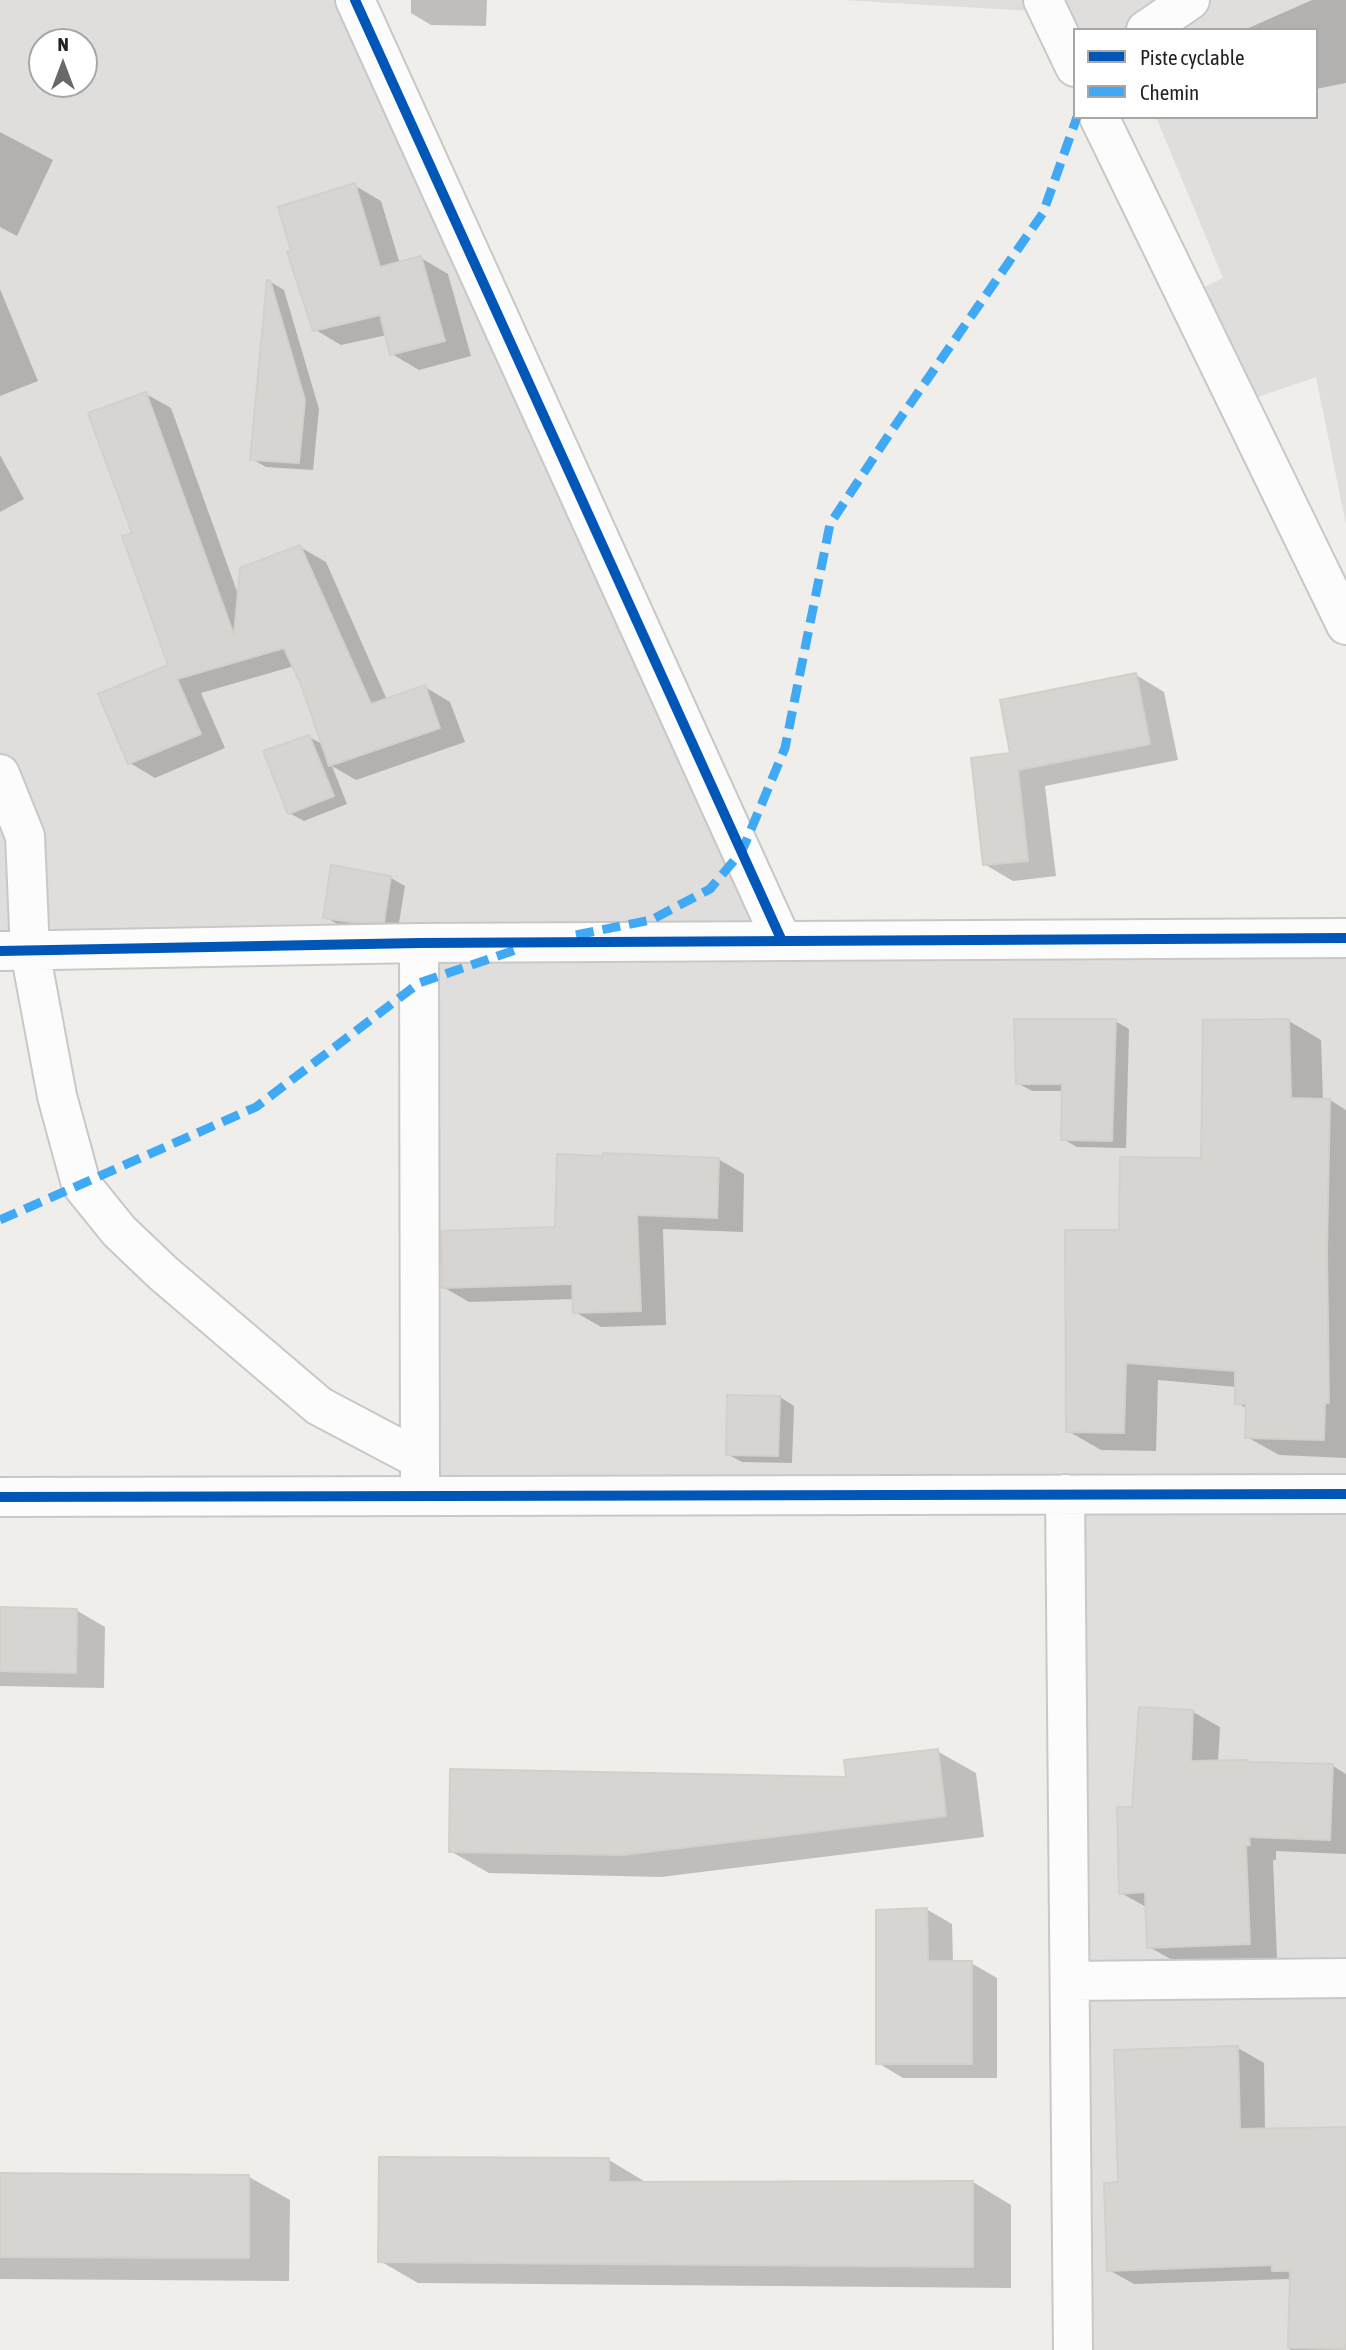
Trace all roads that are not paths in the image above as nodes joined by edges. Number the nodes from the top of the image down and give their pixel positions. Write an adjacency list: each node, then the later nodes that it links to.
1 (355, 0): 10 (street)
2 (1043, 0): 5 (street)
3 (1190, 0): 4 (street)
4 (1149, 28)
5 (1073, 63)
6 (1100, 119): 7 (street)
7 (1346, 625)
8 (0, 774): 12 (street)
9 (1346, 938): 10 (street)
10 (782, 941): 11 (street)
11 (419, 943): 12 (street); 13 (street)
12 (15, 951): 13 (street)
13 (419, 1459): 16 (street)
14 (1065, 1494): 15 (street); 16 (street); 19 (street)
15 (1346, 1494)
16 (420, 1496): 17 (street)
17 (0, 1497)
18 (1346, 1978): 19 (street)
19 (1070, 1981): 20 (street)
20 (1073, 2350)

